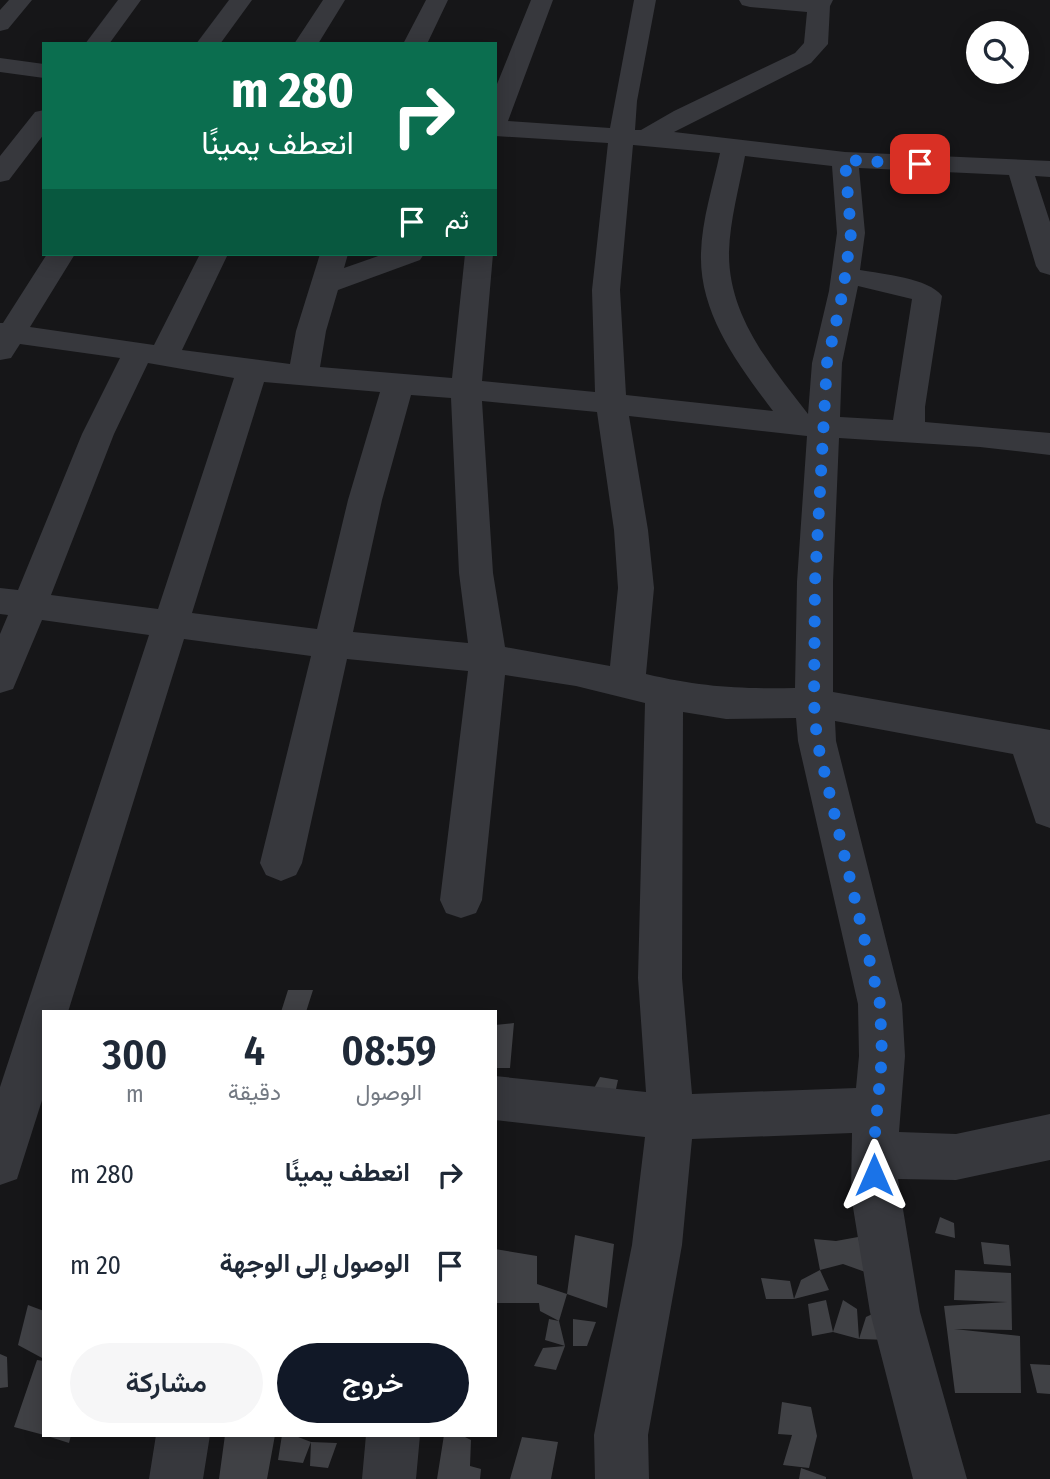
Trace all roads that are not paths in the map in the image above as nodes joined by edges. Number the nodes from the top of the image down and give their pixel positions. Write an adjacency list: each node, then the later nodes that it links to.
1 (21, 0): 10 (street)
2 (130, 0): 11 (street)
3 (242, 0): 12 (street)
4 (334, 0): 13 (street)
5 (437, 0): 14 (street)
6 (542, 0): 17 (street)
7 (645, 0): 20 (street)
8 (750, 0): 9 (street)
9 (821, 3): 20 (street)
10 (0, 24)
11 (98, 42)
12 (210, 42)
13 (307, 42)
14 (416, 42)
15 (0, 65): 16 (street)
16 (42, 71)
17 (497, 117)
18 (42, 120): 25 (street)
19 (497, 128): 20 (street)
20 (634, 137): 21 (street); 40 (street)
21 (734, 147): 22 (street); 41 (street)
22 (845, 160): 23 (street); 32 (street)
23 (1020, 169): 24 (street); 31 (street)
24 (1050, 169)
25 (0, 174)
26 (60, 256): 34 (street)
27 (213, 256): 35 (street)
28 (333, 256): 33 (street)
29 (405, 256): 33 (street)
30 (479, 256): 39 (street)
31 (1050, 266)
32 (845, 275): 41 (street); 42 (street)
33 (326, 285): 37 (street)
34 (4, 339): 35 (street)
35 (151, 355): 36 (street); 44 (street)
36 (252, 370): 37 (street); 45 (street)
37 (303, 375): 38 (street)
38 (398, 384): 39 (street); 46 (street)
39 (466, 389): 40 (street); 47 (street)
40 (611, 404): 41 (street); 49 (street)
41 (812, 426): 42 (street); 50 (street)
42 (909, 431): 43 (street)
43 (1050, 444)
44 (14, 603): 45 (street); 48 (street)
45 (173, 623): 46 (street); 55 (street)
46 (331, 644): 47 (street); 53 (street)
47 (488, 659): 49 (street); 54 (street)
48 (0, 679)
49 (645, 688): 50 (street); 57 (street)
50 (814, 703): 51 (street); 58 (street)
51 (1039, 743): 52 (street)
52 (1050, 811)
53 (281, 863)
54 (461, 900)
55 (33, 1035): 60 (street)
56 (497, 1098): 57 (street)
57 (671, 1117): 58 (street); 65 (street)
58 (874, 1132): 59 (street); 66 (street)
59 (1050, 1137)
60 (0, 1162)
61 (183, 1437): 63 (street)
62 (393, 1437): 64 (street)
63 (176, 1479)
64 (389, 1479)
65 (622, 1479)
66 (940, 1479)

